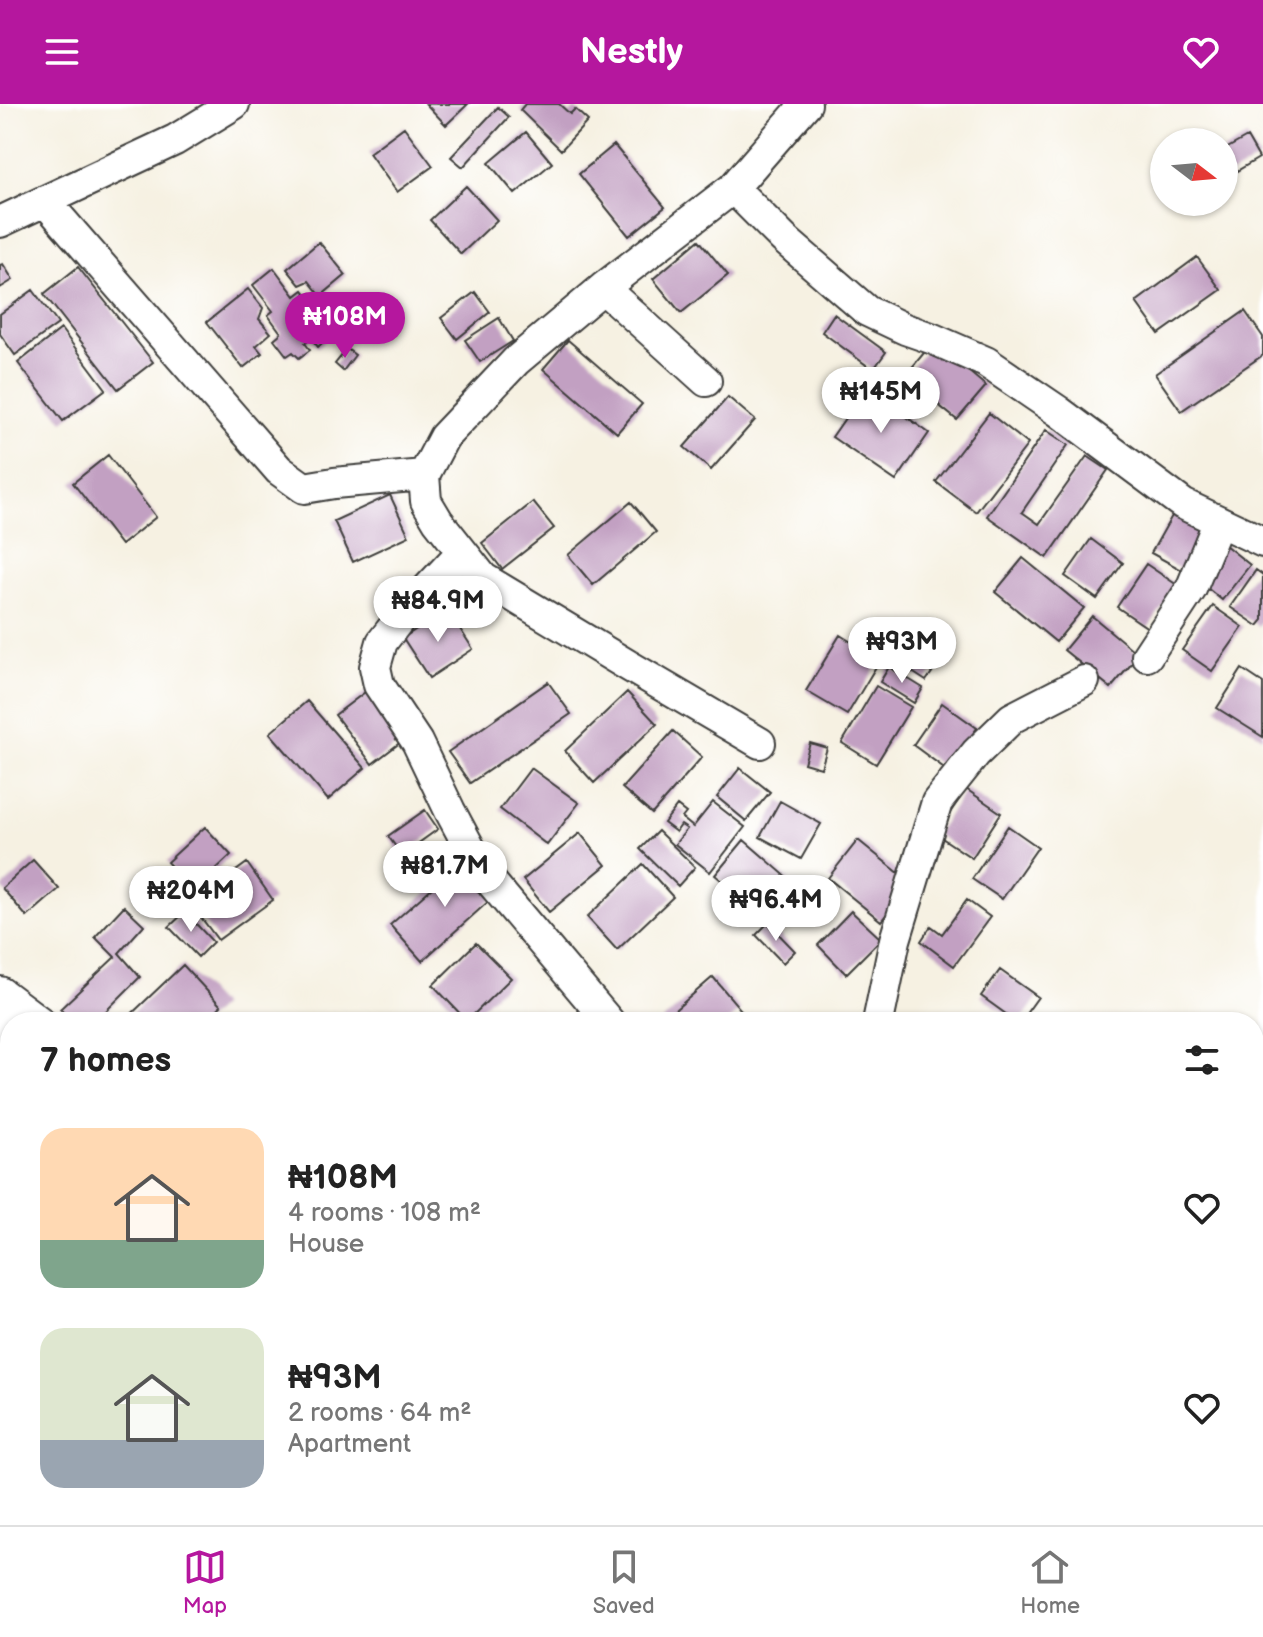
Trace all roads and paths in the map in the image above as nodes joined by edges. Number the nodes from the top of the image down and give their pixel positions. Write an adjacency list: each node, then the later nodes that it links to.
1 (234, 104): 4 (street)
2 (806, 104): 3 (street)
3 (733, 188): 6 (street); 9 (street)
4 (45, 201): 5 (street); 8 (street)
5 (0, 222)
6 (603, 288): 7 (street); 8 (street)
7 (706, 381)
8 (424, 475): 11 (street)
9 (1219, 521): 10 (street); 12 (street)
10 (1263, 542)
11 (462, 552): 14 (street); 17 (street)
12 (1147, 656)
13 (1084, 681): 18 (street)
14 (760, 743)
15 (0, 992): 16 (street)
16 (27, 1012)
17 (601, 1012)
18 (880, 1012)

